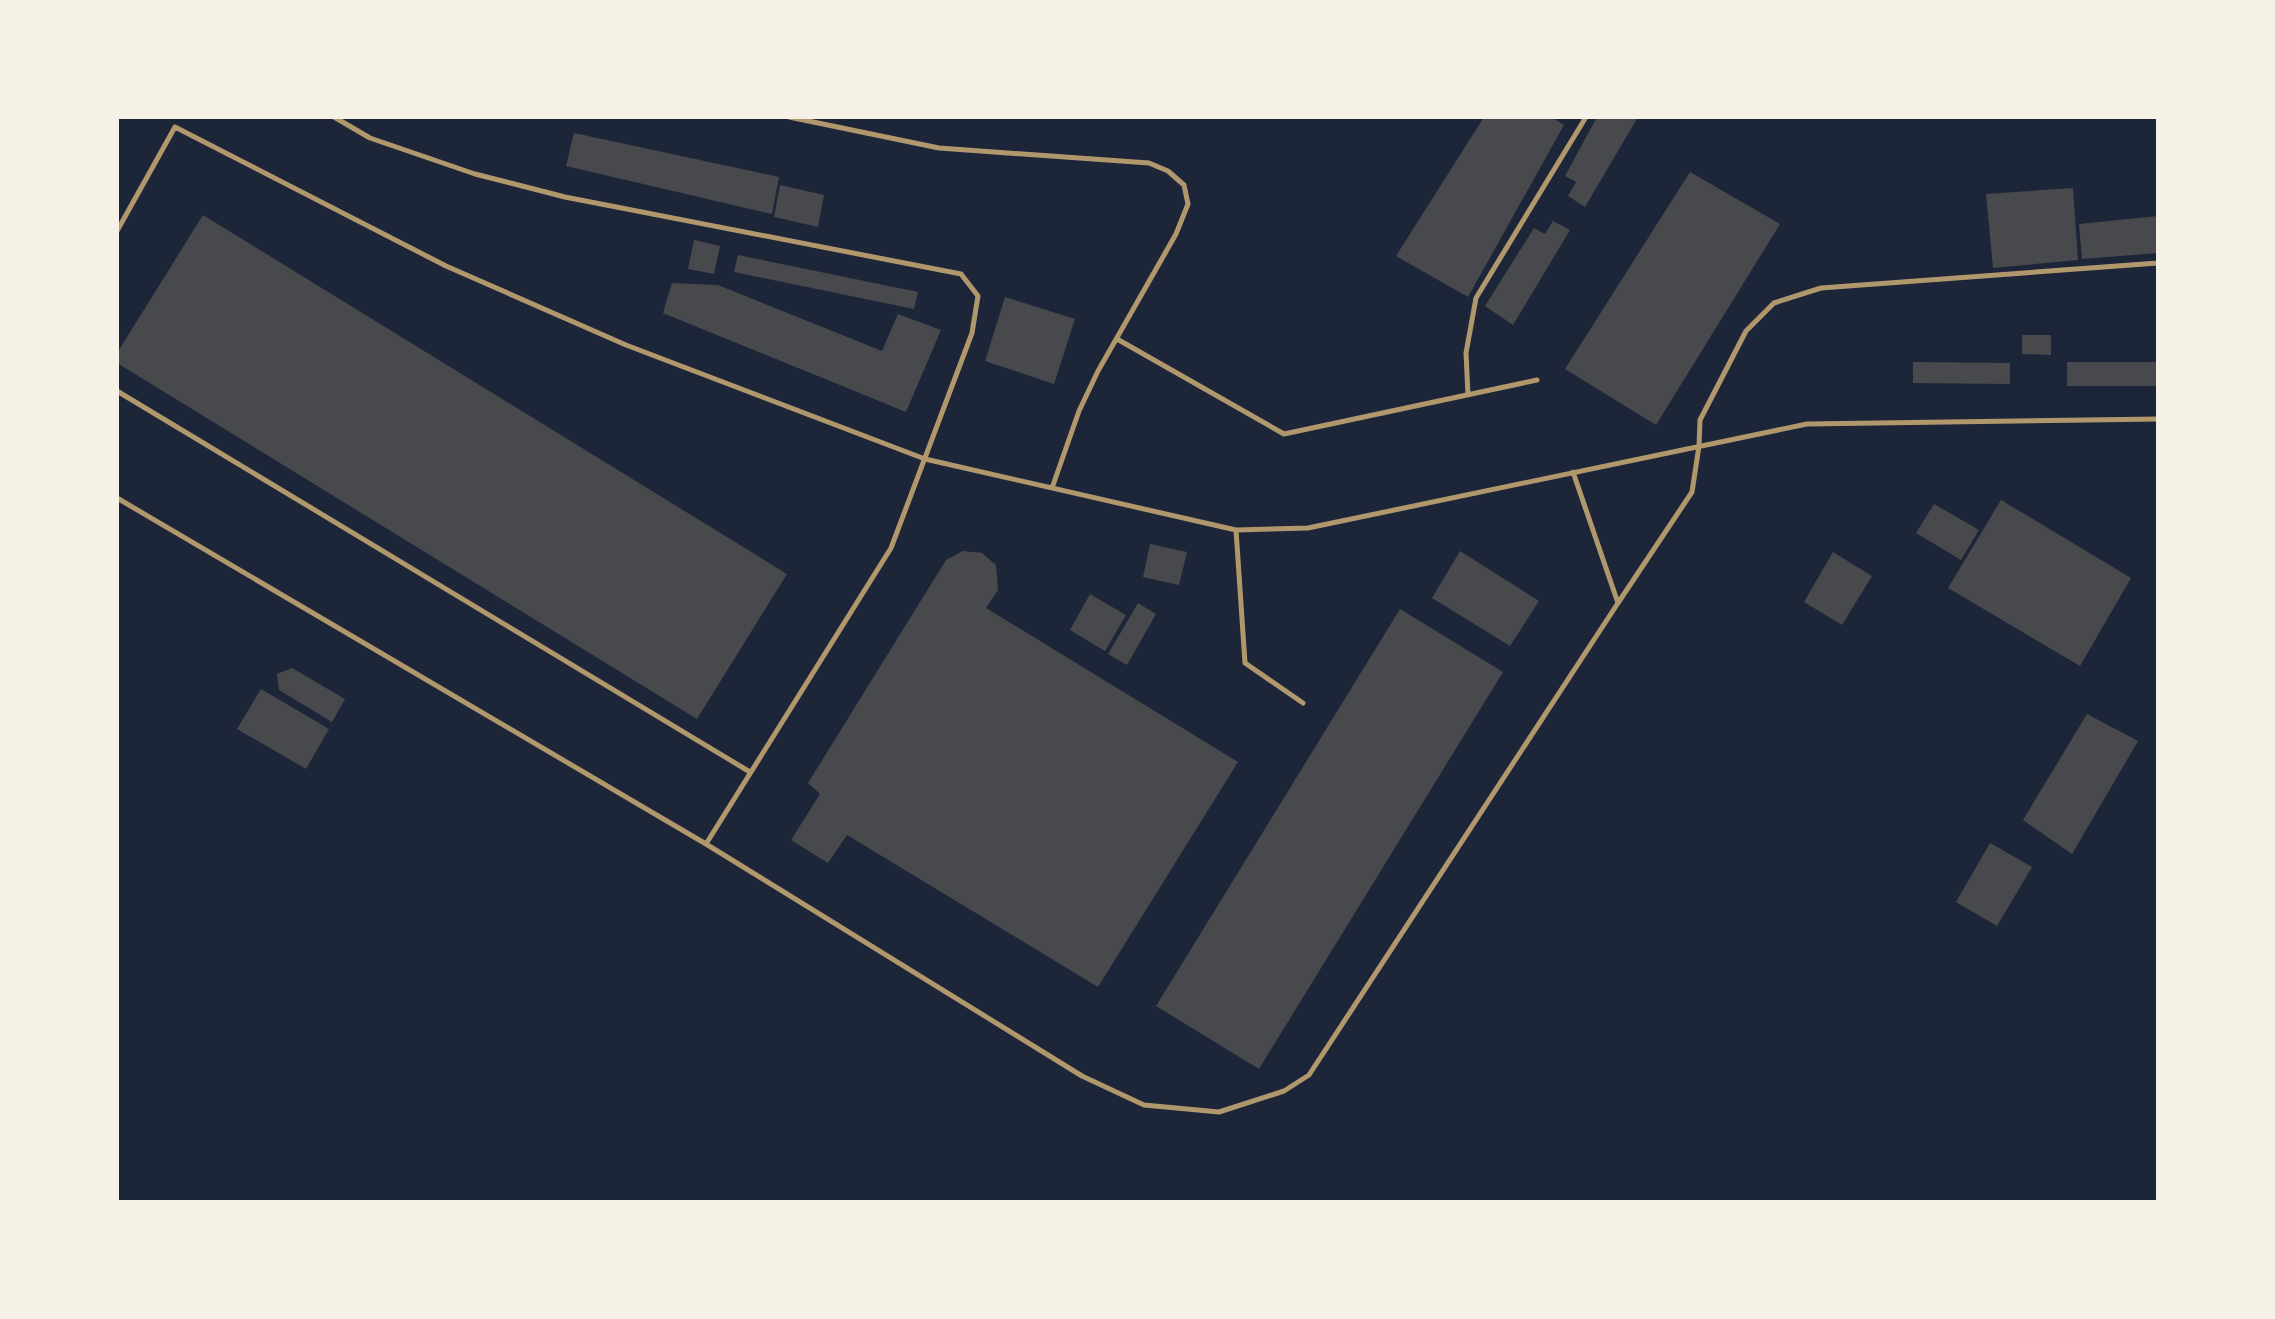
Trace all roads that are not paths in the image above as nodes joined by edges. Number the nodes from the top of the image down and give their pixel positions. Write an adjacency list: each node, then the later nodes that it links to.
1 (334, 117): 12 (lane)
2 (789, 117): 6 (lane)
3 (1586, 117): 9 (lane)
4 (117, 231): 12 (lane)
5 (2158, 263): 11 (lane)
6 (1116, 339): 9 (lane); 14 (lane)
7 (1537, 380): 9 (lane)
8 (117, 391): 19 (lane)
9 (1468, 395)
10 (2158, 419): 11 (lane)
11 (1699, 446): 13 (lane); 17 (lane)
12 (925, 458): 14 (lane); 19 (lane)
13 (1573, 472): 16 (lane); 17 (lane)
14 (1052, 488): 16 (lane)
15 (117, 498): 20 (lane)
16 (1236, 530): 18 (lane)
17 (1618, 603): 20 (lane)
18 (1303, 702)
19 (750, 772): 20 (lane)
20 (706, 844)

